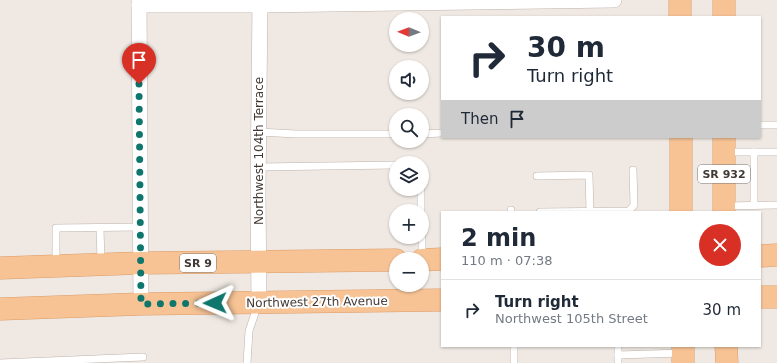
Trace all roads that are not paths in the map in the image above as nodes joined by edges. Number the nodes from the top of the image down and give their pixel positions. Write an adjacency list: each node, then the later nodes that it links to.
1 (614, 0): 5 (street)
2 (680, 0): 6 (main road)
3 (724, 0): 7 (main road)
4 (139, 3): 5 (street); 28 (street)
5 (260, 3): 10 (street, Northwest 104th Terrace)
6 (680, 16)
7 (724, 16)
8 (761, 125): 9 (lane)
9 (777, 125)
10 (259, 132): 12 (lane); 19 (street, Northwest 104th Terrace)
11 (441, 133): 13 (lane)
12 (389, 134)
13 (429, 134)
14 (681, 138): 27 (main road, SR 932)
15 (724, 145): 16 (lane); 24 (main road, SR 932)
16 (754, 152): 17 (lane); 22 (lane)
17 (777, 152)
18 (389, 165): 19 (lane)
19 (258, 167): 35 (street, Northwest 104th Terrace)
20 (633, 170): 26 (lane)
21 (537, 176): 25 (lane)
22 (754, 205): 23 (lane); 24 (lane)
23 (777, 205)
24 (724, 209)
25 (590, 211)
26 (629, 211)
27 (681, 211)
28 (140, 227): 29 (lane); 36 (street)
29 (100, 228): 37 (lane); 38 (lane)
30 (777, 255): 31 (main road)
31 (761, 256)
32 (441, 259): 34 (main road)
33 (389, 260): 35 (main road, SR 9)
34 (429, 260)
35 (259, 262): 36 (main road, SR 9); 43 (street, Northwest 104th Terrace)
36 (141, 263): 37 (main road, SR 9); 44 (street)
37 (101, 265): 38 (main road, SR 9)
38 (56, 266): 39 (main road, SR 9)
39 (0, 268)
40 (761, 297): 41 (main road)
41 (777, 297)
42 (441, 300): 43 (main road, Northwest 27th Avenue)
43 (259, 302): 44 (main road, Northwest 27th Avenue); 53 (lane)
44 (141, 304): 45 (main road, Northwest 27th Avenue)
45 (0, 309)
46 (514, 347): 54 (lane)
47 (618, 347): 50 (lane)
48 (726, 347): 56 (main road)
49 (683, 354): 50 (lane)
50 (618, 355): 55 (lane)
51 (143, 357): 52 (lane)
52 (0, 363)
53 (247, 363)
54 (514, 363)
55 (618, 363)
56 (727, 363)

